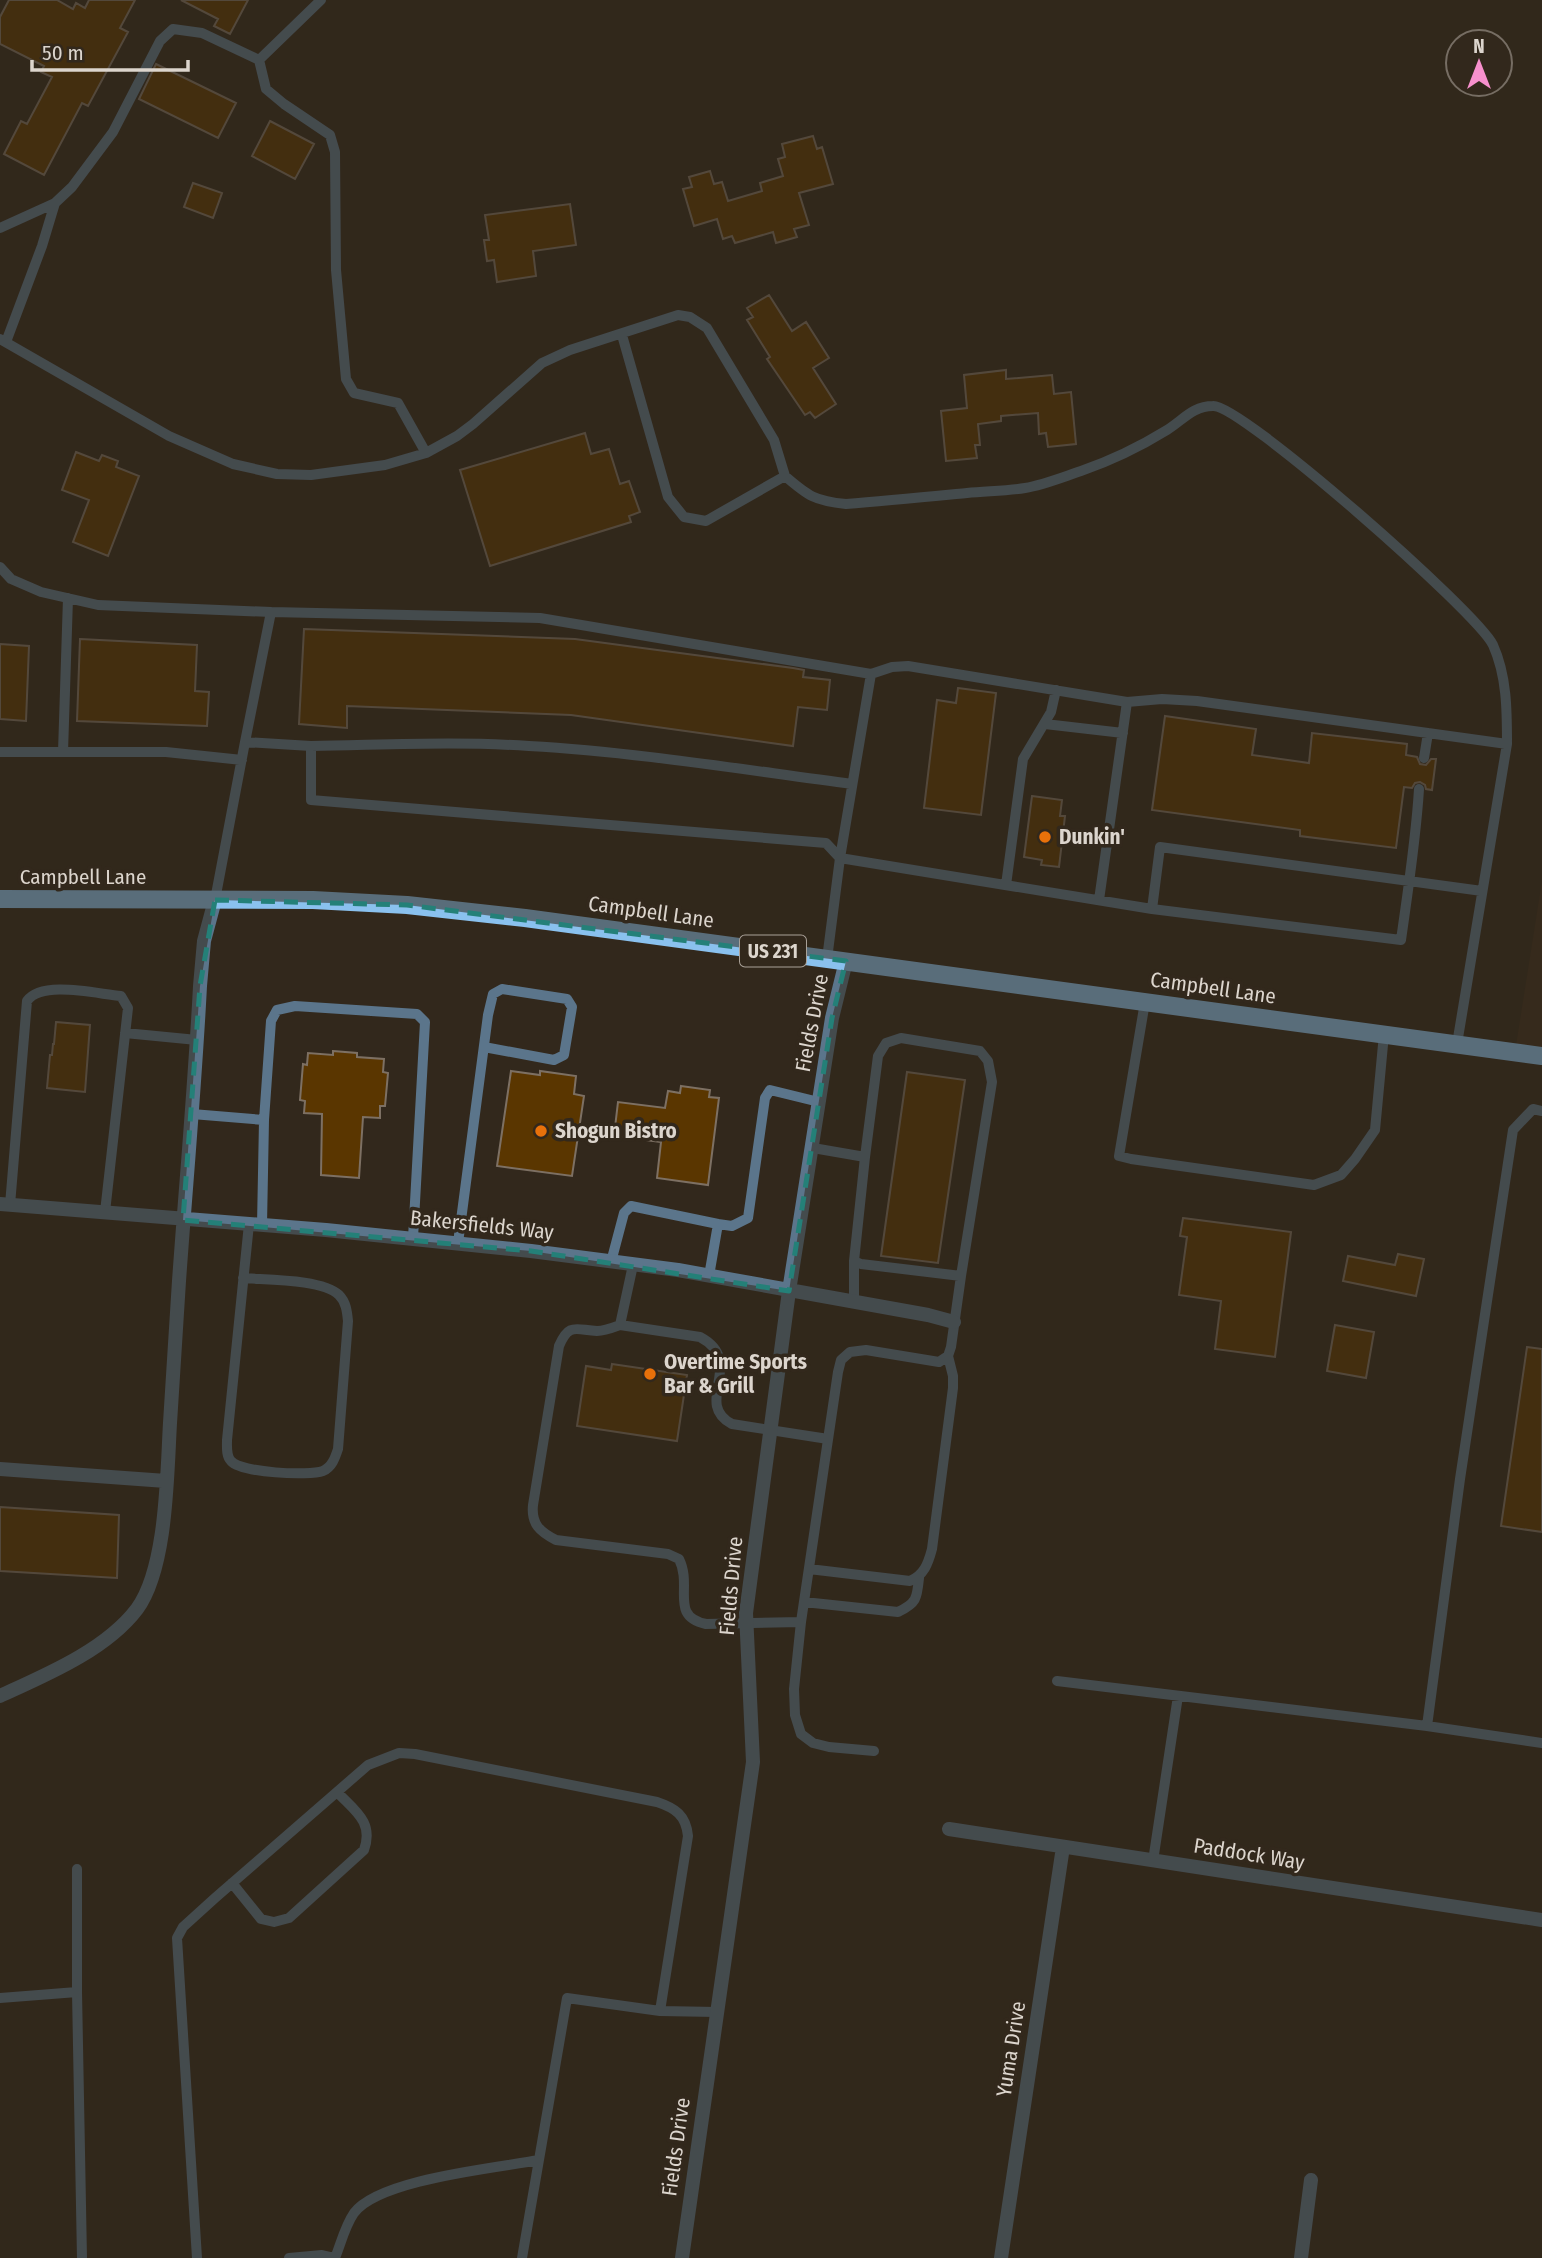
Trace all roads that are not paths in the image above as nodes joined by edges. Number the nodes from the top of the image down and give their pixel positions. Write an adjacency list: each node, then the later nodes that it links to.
1 (321, 0): 2 (lane)
2 (259, 60): 3 (lane); 7 (lane)
3 (55, 203): 4 (lane); 6 (lane)
4 (0, 228)
5 (622, 335): 7 (lane); 8 (lane); 8 (lane)
6 (3, 341): 7 (lane)
7 (426, 453)
8 (785, 476): 19 (lane)
9 (2, 573): 10 (lane)
10 (68, 598): 11 (lane); 22 (lane)
11 (271, 612): 12 (lane); 18 (lane)
12 (871, 674): 13 (lane); 25 (lane)
13 (1056, 690): 14 (lane); 15 (lane)
14 (1127, 702): 16 (lane); 17 (lane)
15 (1045, 724): 16 (lane); 29 (lane)
16 (1123, 733): 33 (lane)
17 (1428, 733): 19 (lane); 23 (lane)
18 (246, 742): 20 (lane); 24 (lane)
19 (1507, 744): 30 (lane)
20 (311, 746): 25 (lane); 27 (lane)
21 (0, 752): 22 (lane)
22 (63, 752): 24 (lane)
23 (1423, 758)
24 (242, 760): 32 (lane)
25 (852, 784): 27 (lane)
26 (1419, 789): 28 (lane)
27 (840, 859): 29 (lane); 35 (lane)
28 (1409, 882): 30 (lane); 34 (lane); 34 (lane)
29 (1006, 885): 33 (lane)
30 (1482, 891): 41 (lane)
31 (0, 899): 32 (main road, Campbell Lane / US 231)
32 (215, 900): 35 (main road, Campbell Lane / US 231); 40 (street)
33 (1098, 900): 34 (lane)
34 (1152, 909)
35 (827, 959): 36 (main road, Campbell Lane / US 231)
36 (846, 961): 37 (main road, Campbell Lane / US 231); 44 (street, Fields Drive)
37 (1145, 1002): 39 (main road, Campbell Lane / US 231); 39 (lane)
38 (125, 1033): 40 (lane); 50 (lane); 51 (lane)
39 (1384, 1034): 41 (main road, Campbell Lane / US 231)
40 (197, 1040): 46 (street)
41 (1457, 1044): 43 (main road, Campbell Lane / US 231)
42 (484, 1047): 42 (lane); 56 (lane)
43 (1542, 1056)
44 (819, 1102): 48 (street, Fields Drive); 53 (lane)
45 (1542, 1111): 80 (lane)
46 (192, 1114): 47 (lane); 52 (street)
47 (264, 1120): 54 (lane); 55 (lane)
48 (813, 1148): 49 (lane); 63 (street, Fields Drive)
49 (865, 1157): 57 (lane); 61 (lane)
50 (5, 1205): 51 (street, Bakersfields Way)
51 (104, 1212): 52 (street, Bakersfields Way)
52 (183, 1220): 54 (street, Bakersfields Way); 71 (street)
53 (718, 1224): 58 (lane); 60 (lane)
54 (255, 1225): 55 (street, Bakersfields Way); 62 (lane)
55 (413, 1238): 56 (street, Bakersfields Way)
56 (458, 1243): 58 (street, Bakersfields Way)
57 (853, 1261): 61 (lane); 64 (lane)
58 (611, 1262): 59 (street, Bakersfields Way)
59 (633, 1265): 60 (street, Bakersfields Way); 66 (lane)
60 (709, 1276): 63 (street, Bakersfields Way)
61 (961, 1276): 65 (lane)
62 (243, 1278): 62 (lane)
63 (789, 1291): 64 (street, Bakersfields Way); 68 (street, Fields Drive)
64 (854, 1301): 65 (street, Bakersfields Way)
65 (954, 1322): 67 (lane)
66 (620, 1325): 68 (lane); 76 (lane)
67 (948, 1356): 69 (lane); 73 (lane)
68 (770, 1431): 69 (lane); 76 (street, Fields Drive)
69 (828, 1439): 72 (lane)
70 (0, 1469): 71 (street)
71 (166, 1481): 78 (street)
72 (809, 1569): 73 (lane); 74 (lane)
73 (919, 1578): 74 (lane)
74 (804, 1602): 75 (lane)
75 (801, 1622): 76 (lane); 82 (lane)
76 (746, 1624): 93 (street, Fields Drive)
77 (1057, 1681): 79 (lane)
78 (0, 1696)
79 (1178, 1696): 80 (lane); 86 (lane)
80 (1427, 1726): 81 (lane)
81 (1542, 1743)
82 (874, 1751)
83 (337, 1792): 88 (lane); 88 (lane); 92 (lane)
84 (949, 1829): 85 (street, Paddock Way)
85 (1063, 1847): 86 (street, Paddock Way); 102 (street, Yuma Drive)
86 (1153, 1861): 89 (street, Paddock Way)
87 (78, 1869): 90 (lane)
88 (232, 1883): 97 (lane)
89 (1542, 1920)
90 (77, 1992): 91 (lane); 96 (lane)
91 (0, 1998)
92 (660, 2011): 93 (lane); 94 (lane)
93 (717, 2012): 101 (street, Fields Drive)
94 (539, 2160): 99 (lane); 100 (lane)
95 (1311, 2180): 103 (street)
96 (82, 2258)
97 (197, 2258)
98 (289, 2258): 99 (lane)
99 (335, 2258)
100 (522, 2258)
101 (682, 2258)
102 (1001, 2258)
103 (1301, 2258)

